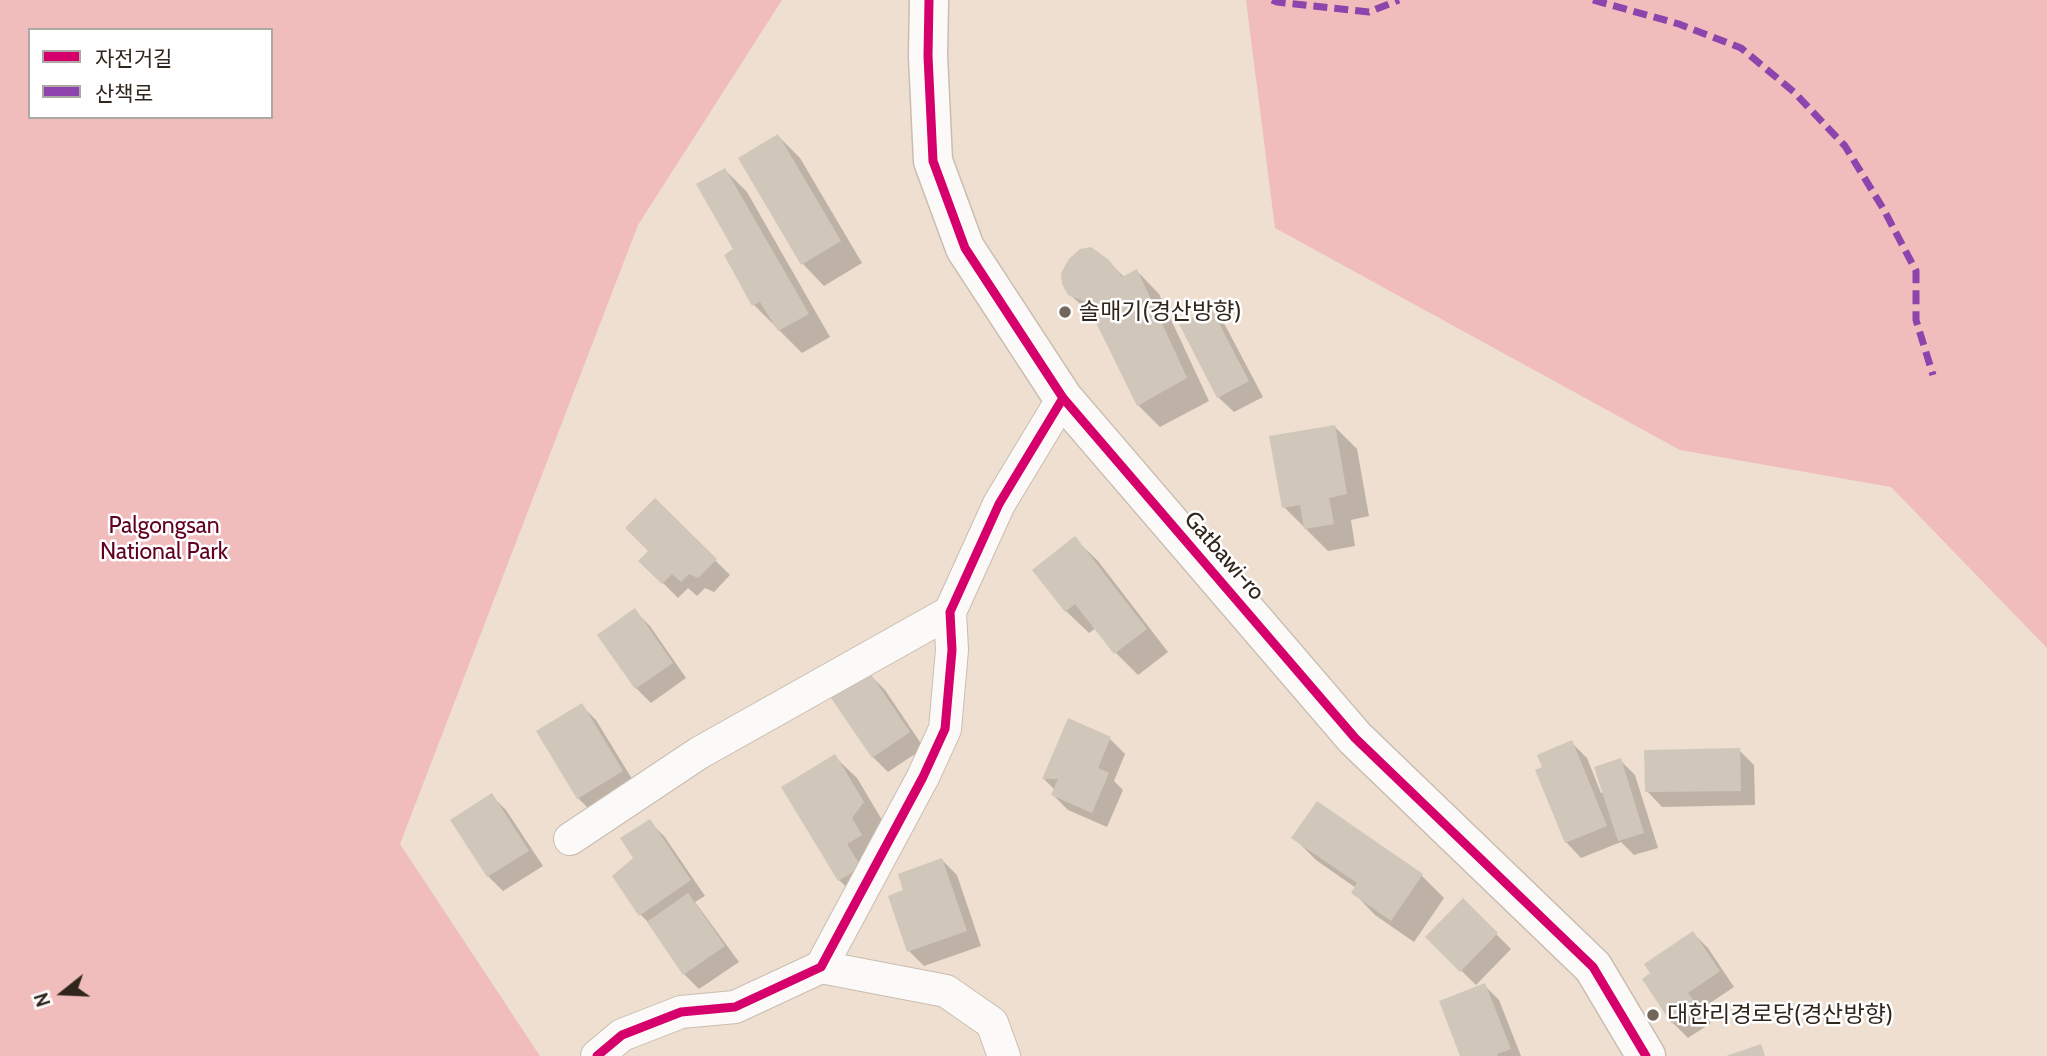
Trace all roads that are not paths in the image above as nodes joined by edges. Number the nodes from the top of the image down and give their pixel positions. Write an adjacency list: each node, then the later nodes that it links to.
1 (929, 0): 2 (street, Gatbawi-ro)
2 (1063, 398): 3 (street); 8 (street, Gatbawi-ro)
3 (950, 611): 4 (street); 5 (street)
4 (570, 839)
5 (821, 967): 6 (street); 7 (street)
6 (597, 1056)
7 (1004, 1056)
8 (1646, 1056)

